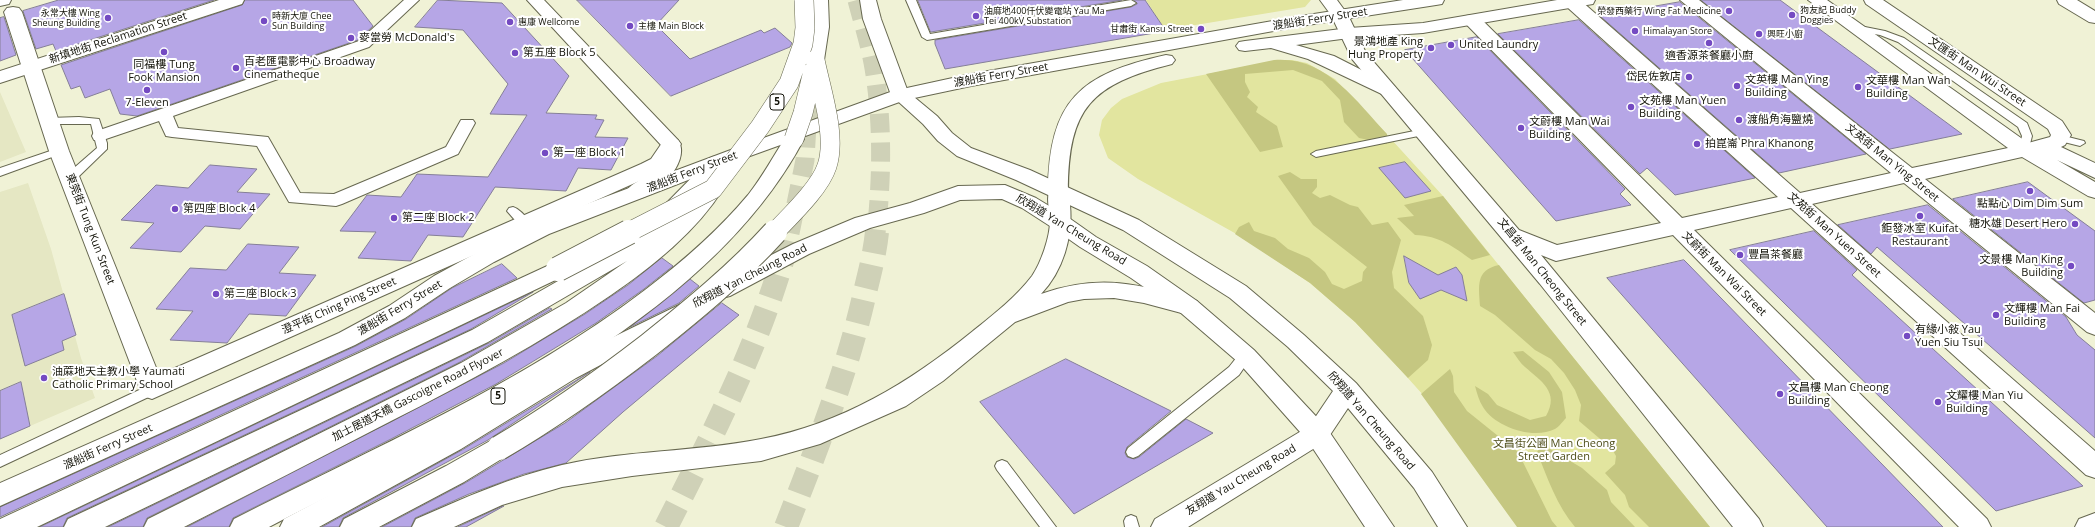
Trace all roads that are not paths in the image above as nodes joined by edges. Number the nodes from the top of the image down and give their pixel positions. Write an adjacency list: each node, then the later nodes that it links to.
1 (236, 0): 23 (main road, 新填地街 Reclamation Street)
2 (412, 0): 27 (street)
3 (534, 0): 33 (main road)
4 (804, 0): 43 (main road, 加士居道天橋 Gascoigne Road Flyover / 5, bridge)
5 (820, 0): 22 (main road, 5)
6 (868, 0): 26 (main road)
7 (911, 0): 15 (lane)
8 (1328, 0): 17 (main road, 文昌街 Man Cheong Street)
9 (1436, 0): 17 (main road, 渡船街 Ferry Street)
10 (1688, 0): 41 (main road, 文英街 Man Ying Street)
11 (1816, 0): 35 (main road)
12 (1872, 0): 32 (main road, 文匯街 Man Wui Street)
13 (2065, 0): 18 (main road)
14 (1580, 1): 19 (main road, 渡船街 Ferry Street); 47 (main road, 文苑街 Man Yuen Street)
15 (1131, 3)
16 (5, 4): 23 (main road, 東莞街 Tung Kun Street)
17 (1339, 15): 20 (main road, 文昌街 Man Cheong Street); 26 (main road, 渡船街 Ferry Street)
18 (2095, 18)
19 (1472, 20): 20 (main road, 渡船街 Ferry Street); 51 (main road, 文蔚街 Man Wai Street)
20 (1349, 33): 21 (main road, 渡船街 Ferry Street); 25 (main road, 文昌街 Man Cheong Street)
21 (1265, 43): 25 (main road); 45 (main road, 渡船街 Ferry Street)
22 (815, 60): 71 (main road, 5, bridge); 73 (main road, bridge)
23 (31, 67): 24 (main road, 新填地街 Reclamation Street); 28 (main road, 東莞街 Tung Kun Street)
24 (0, 77)
25 (1388, 91): 30 (main road, 文昌街 Man Cheong Street)
26 (900, 95): 38 (main road, 渡船街 Ferry Street); 45 (main road, 欣翔道 Yan Cheung Road)
27 (164, 114): 29 (street); 31 (street)
28 (49, 121): 31 (lane); 36 (main road, 東莞街 Tung Kun Street)
29 (467, 123)
30 (1424, 132): 37 (lane); 52 (main road, 文昌街 Man Cheong Street)
31 (100, 136): 42 (lane)
32 (2052, 142): 34 (lane); 35 (main road); 39 (main road)
33 (671, 144): 46 (main road); 49 (main road, 澄平街 Ching Ping Street)
34 (2080, 144)
35 (2024, 150): 41 (main road); 44 (main road)
36 (59, 151): 40 (lane); 42 (main road, 東莞街 Tung Kun Street)
37 (1316, 154)
38 (719, 162): 46 (main road, 渡船街 Ferry Street); 69 (main road)
39 (2095, 171)
40 (0, 172)
41 (1908, 176): 47 (main road); 57 (main road, 文英街 Man Ying Street)
42 (70, 178): 59 (main road, 東莞街 Tung Kun Street)
43 (713, 189): 68 (main road, bridge); 70 (main road, 加士居道天橋 Gascoigne Road Flyover / 5)
44 (2095, 191)
45 (1058, 192): 50 (main road, 渡船街 Ferry Street); 60 (main road, 欣翔道 Yan Cheung Road)
46 (634, 194): 48 (main road, 渡船街 Ferry Street)
47 (1795, 200): 51 (main road); 65 (main road, 文苑街 Man Yuen Street)
48 (612, 203): 49 (main road); 66 (main road, 渡船街 Ferry Street)
49 (566, 206): 59 (main road, 澄平街 Ching Ping Street)
50 (1061, 223): 55 (main road, 欣翔道 Yan Cheung Road); 56 (main road, 渡船街 Ferry Street); 72 (main road, 欣翔道 Yan Cheung Road)
51 (1677, 226): 53 (main road); 80 (main road, 文蔚街 Man Wai Street)
52 (1512, 235): 53 (main road); 54 (main road, 文昌街 Man Cheong Street)
53 (1556, 253): 54 (main road)
54 (1548, 278): 79 (main road, 文昌街 Man Cheong Street)
55 (1189, 307): 56 (main road); 58 (main road, 欣翔道 Yan Cheung Road)
56 (1006, 317): 74 (main road)
57 (2095, 326)
58 (1246, 356): 61 (main road, 欣翔道 Yan Cheung Road); 62 (lane)
59 (152, 390): 63 (lane, 澄平街 Ching Ping Street)
60 (1347, 390): 61 (main road); 78 (main road, 欣翔道 Yan Cheung Road)
61 (1317, 434): 76 (main road, 友翔道 Yau Cheung Road); 77 (main road, 欣翔道 Yan Cheung Road)
62 (1133, 452)
63 (0, 461)
64 (1002, 466): 75 (lane)
65 (2095, 467)
66 (0, 495)
67 (2095, 525): 81 (main road)
68 (10, 527)
69 (78, 527)
70 (158, 527)
71 (244, 527)
72 (294, 527)
73 (354, 527)
74 (426, 527)
75 (1049, 527)
76 (1165, 527)
77 (1380, 527)
78 (1453, 527)
79 (1749, 527)
80 (1977, 527)
81 (2089, 527)

